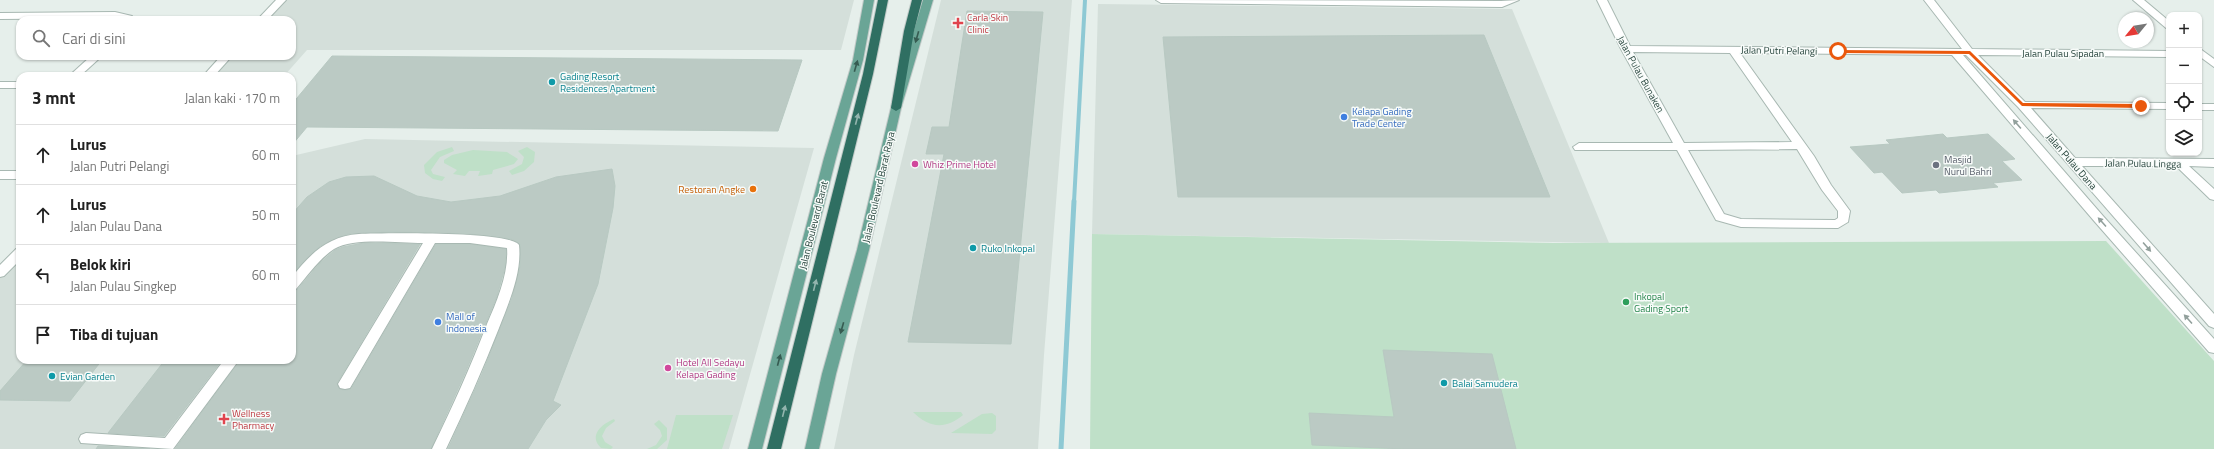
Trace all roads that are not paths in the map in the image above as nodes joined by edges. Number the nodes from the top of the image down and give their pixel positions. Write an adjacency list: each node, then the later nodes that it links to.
1 (281, 0): 16 (street)
2 (868, 0): 56 (main road, Jalan Boulevard Barat, one-way to 2)
3 (883, 0): 57 (highway, one-way to 3)
4 (917, 0): 35 (highway)
5 (928, 0): 35 (main road, Jalan Boulevard Barat Raya, one-way to 35)
6 (1161, 0): 11 (street)
7 (1514, 0): 13 (street)
8 (1602, 0): 18 (street, Jalan Pulau Bunaken)
9 (1929, 0): 21 (street, Jalan Pulau Dana)
10 (2138, 0): 17 (street)
11 (1217, 1): 12 (street)
12 (1303, 1): 13 (street)
13 (1444, 2)
14 (0, 16): 15 (street)
15 (120, 16)
16 (266, 16)
17 (2166, 23)
18 (1626, 49): 19 (street, Jalan Putri Pelangi); 38 (street, Jalan Pulau Bunaken)
19 (1732, 50): 20 (street, Jalan Putri Pelangi); 36 (street)
20 (1956, 53): 21 (street, Jalan Pulau Sipadan); 50 (street, Jalan Pulau Dana, one-way to 20)
21 (1970, 53): 22 (street, Jalan Pulau Sipadan); 31 (street, Jalan Pulau Dana)
22 (2166, 54)
23 (2204, 54): 26 (street)
24 (92, 60): 27 (street)
25 (223, 60): 28 (street)
26 (2214, 64)
27 (79, 72)
28 (212, 72)
29 (0, 85): 30 (street)
30 (16, 85)
31 (2022, 104): 32 (street); 39 (street, Jalan Pulau Dana)
32 (2166, 106)
33 (2202, 107): 34 (street)
34 (2214, 107)
35 (896, 108): 58 (main road, Jalan Boulevard Barat Raya, one-way to 58)
36 (1799, 145): 38 (street); 38 (street, Jalan Pulau Bunaken)
37 (1579, 147): 38 (street)
38 (1682, 147)
39 (2072, 162): 40 (street, Jalan Pulau Lingga); 49 (street, Jalan Pulau Dana, one-way to 49)
40 (2180, 163): 41 (street, Jalan Pulau Lingga); 44 (street)
41 (2214, 163)
42 (0, 175): 43 (street)
43 (16, 175)
44 (2214, 196)
45 (432, 239): 48 (street); 52 (street); 55 (street)
46 (16, 256): 47 (street)
47 (0, 273)
48 (296, 281)
49 (2214, 323)
50 (2214, 348)
51 (229, 364): 54 (street)
52 (345, 384)
53 (86, 439): 54 (street)
54 (166, 447)
55 (439, 449)
56 (755, 449)
57 (774, 449)
58 (812, 449)

